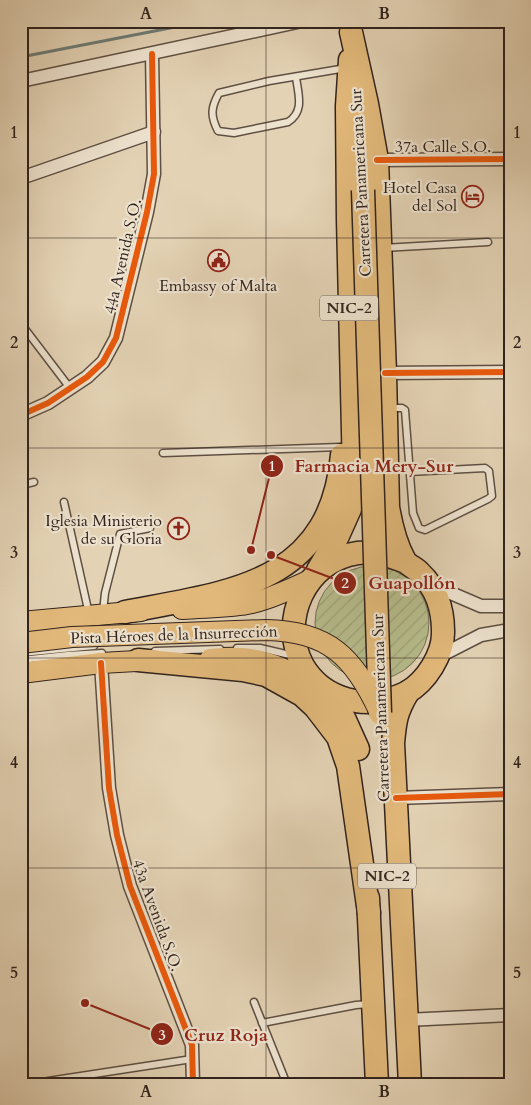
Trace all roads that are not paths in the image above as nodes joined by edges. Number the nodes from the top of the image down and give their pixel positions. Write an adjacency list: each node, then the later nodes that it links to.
1 (302, 21): 3 (street)
2 (351, 27): 4 (highway, Carretera Panamericana Sur / NIC-2); 9 (highway, Carretera Panamericana Sur / NIC-2); 48 (highway, Carretera Panamericana Sur / NIC-2, bridge)
3 (152, 54): 6 (street); 7 (street, 44a Avenida S.O.)
4 (349, 67): 5 (lane); 18 (highway, Carretera Panamericana Sur / NIC-2)
5 (296, 77): 5 (lane)
6 (21, 81)
7 (154, 132): 10 (street); 16 (street, 44a Avenida S.O.)
8 (510, 159): 9 (street, 37a Calle S.O.)
9 (377, 160): 12 (highway, Carretera Panamericana Sur / NIC-2)
10 (21, 178)
11 (488, 242): 12 (lane)
12 (380, 248): 15 (highway, Carretera Panamericana Sur / NIC-2)
13 (22, 325): 16 (lane)
14 (510, 372): 15 (street)
15 (385, 373): 19 (highway, Carretera Panamericana Sur / NIC-2)
16 (70, 388): 17 (street, 44a Avenida S.O.)
17 (21, 415)
18 (348, 446): 20 (lane); 27 (highway, Carretera Panamericana Sur / NIC-2); 30 (highway)
19 (398, 450): 21 (lane); 26 (highway, Carretera Panamericana Sur / NIC-2)
20 (163, 454)
21 (409, 472): 21 (lane)
22 (34, 482): 23 (lane)
23 (21, 485)
24 (64, 502): 31 (lane)
25 (150, 528): 31 (lane)
26 (406, 562): 27 (highway, NIC-2); 28 (highway, NIC-2)
27 (312, 578): 30 (main road, Pista Héroes de la Insurrección); 32 (highway, NIC-2)
28 (431, 585): 29 (street); 42 (highway, NIC-2)
29 (510, 606)
30 (125, 612): 31 (main road, Pista Héroes de la Insurrección)
31 (96, 614): 33 (main road, Pista Héroes de la Insurrección)
32 (293, 618): 35 (lane); 44 (highway, NIC-2)
33 (21, 622)
34 (510, 630): 42 (street)
35 (269, 638)
36 (21, 643): 48 (main road, Pista Héroes de la Insurrección, bridge)
37 (183, 643): 38 (lane)
38 (155, 644)
39 (21, 653): 40 (lane)
40 (105, 654): 41 (main road, Pista Héroes de la Insurrección); 43 (lane); 45 (main road, Pista Héroes de la Insurrección); 57 (street, 43a Avenida S.O.)
41 (142, 656): 44 (lane); 46 (main road, Pista Héroes de la Insurrección); 51 (highway)
42 (438, 657): 47 (highway, NIC-2)
43 (21, 660)
44 (300, 660): 46 (highway, NIC-2)
45 (21, 673)
46 (324, 690): 47 (highway, NIC-2); 51 (highway, Carretera Panamericana Sur / NIC-2)
47 (408, 692): 50 (highway, Carretera Panamericana Sur / NIC-2)
48 (380, 713): 62 (highway, Carretera Panamericana Sur / NIC-2)
49 (510, 794): 50 (street)
50 (396, 798): 55 (highway, Carretera Panamericana Sur / NIC-2)
51 (369, 912): 53 (highway, Carretera Panamericana Sur / NIC-2)
52 (254, 1002): 56 (lane)
53 (373, 1004): 56 (lane); 61 (highway, Carretera Panamericana Sur / NIC-2)
54 (510, 1015): 55 (street)
55 (406, 1020): 63 (highway, Carretera Panamericana Sur / NIC-2)
56 (262, 1023): 59 (lane)
57 (192, 1059): 58 (lane); 60 (street, 43a Avenida S.O.)
58 (48, 1081)
59 (286, 1082)
60 (193, 1084)
61 (377, 1084)
62 (397, 1084)
63 (410, 1084)

